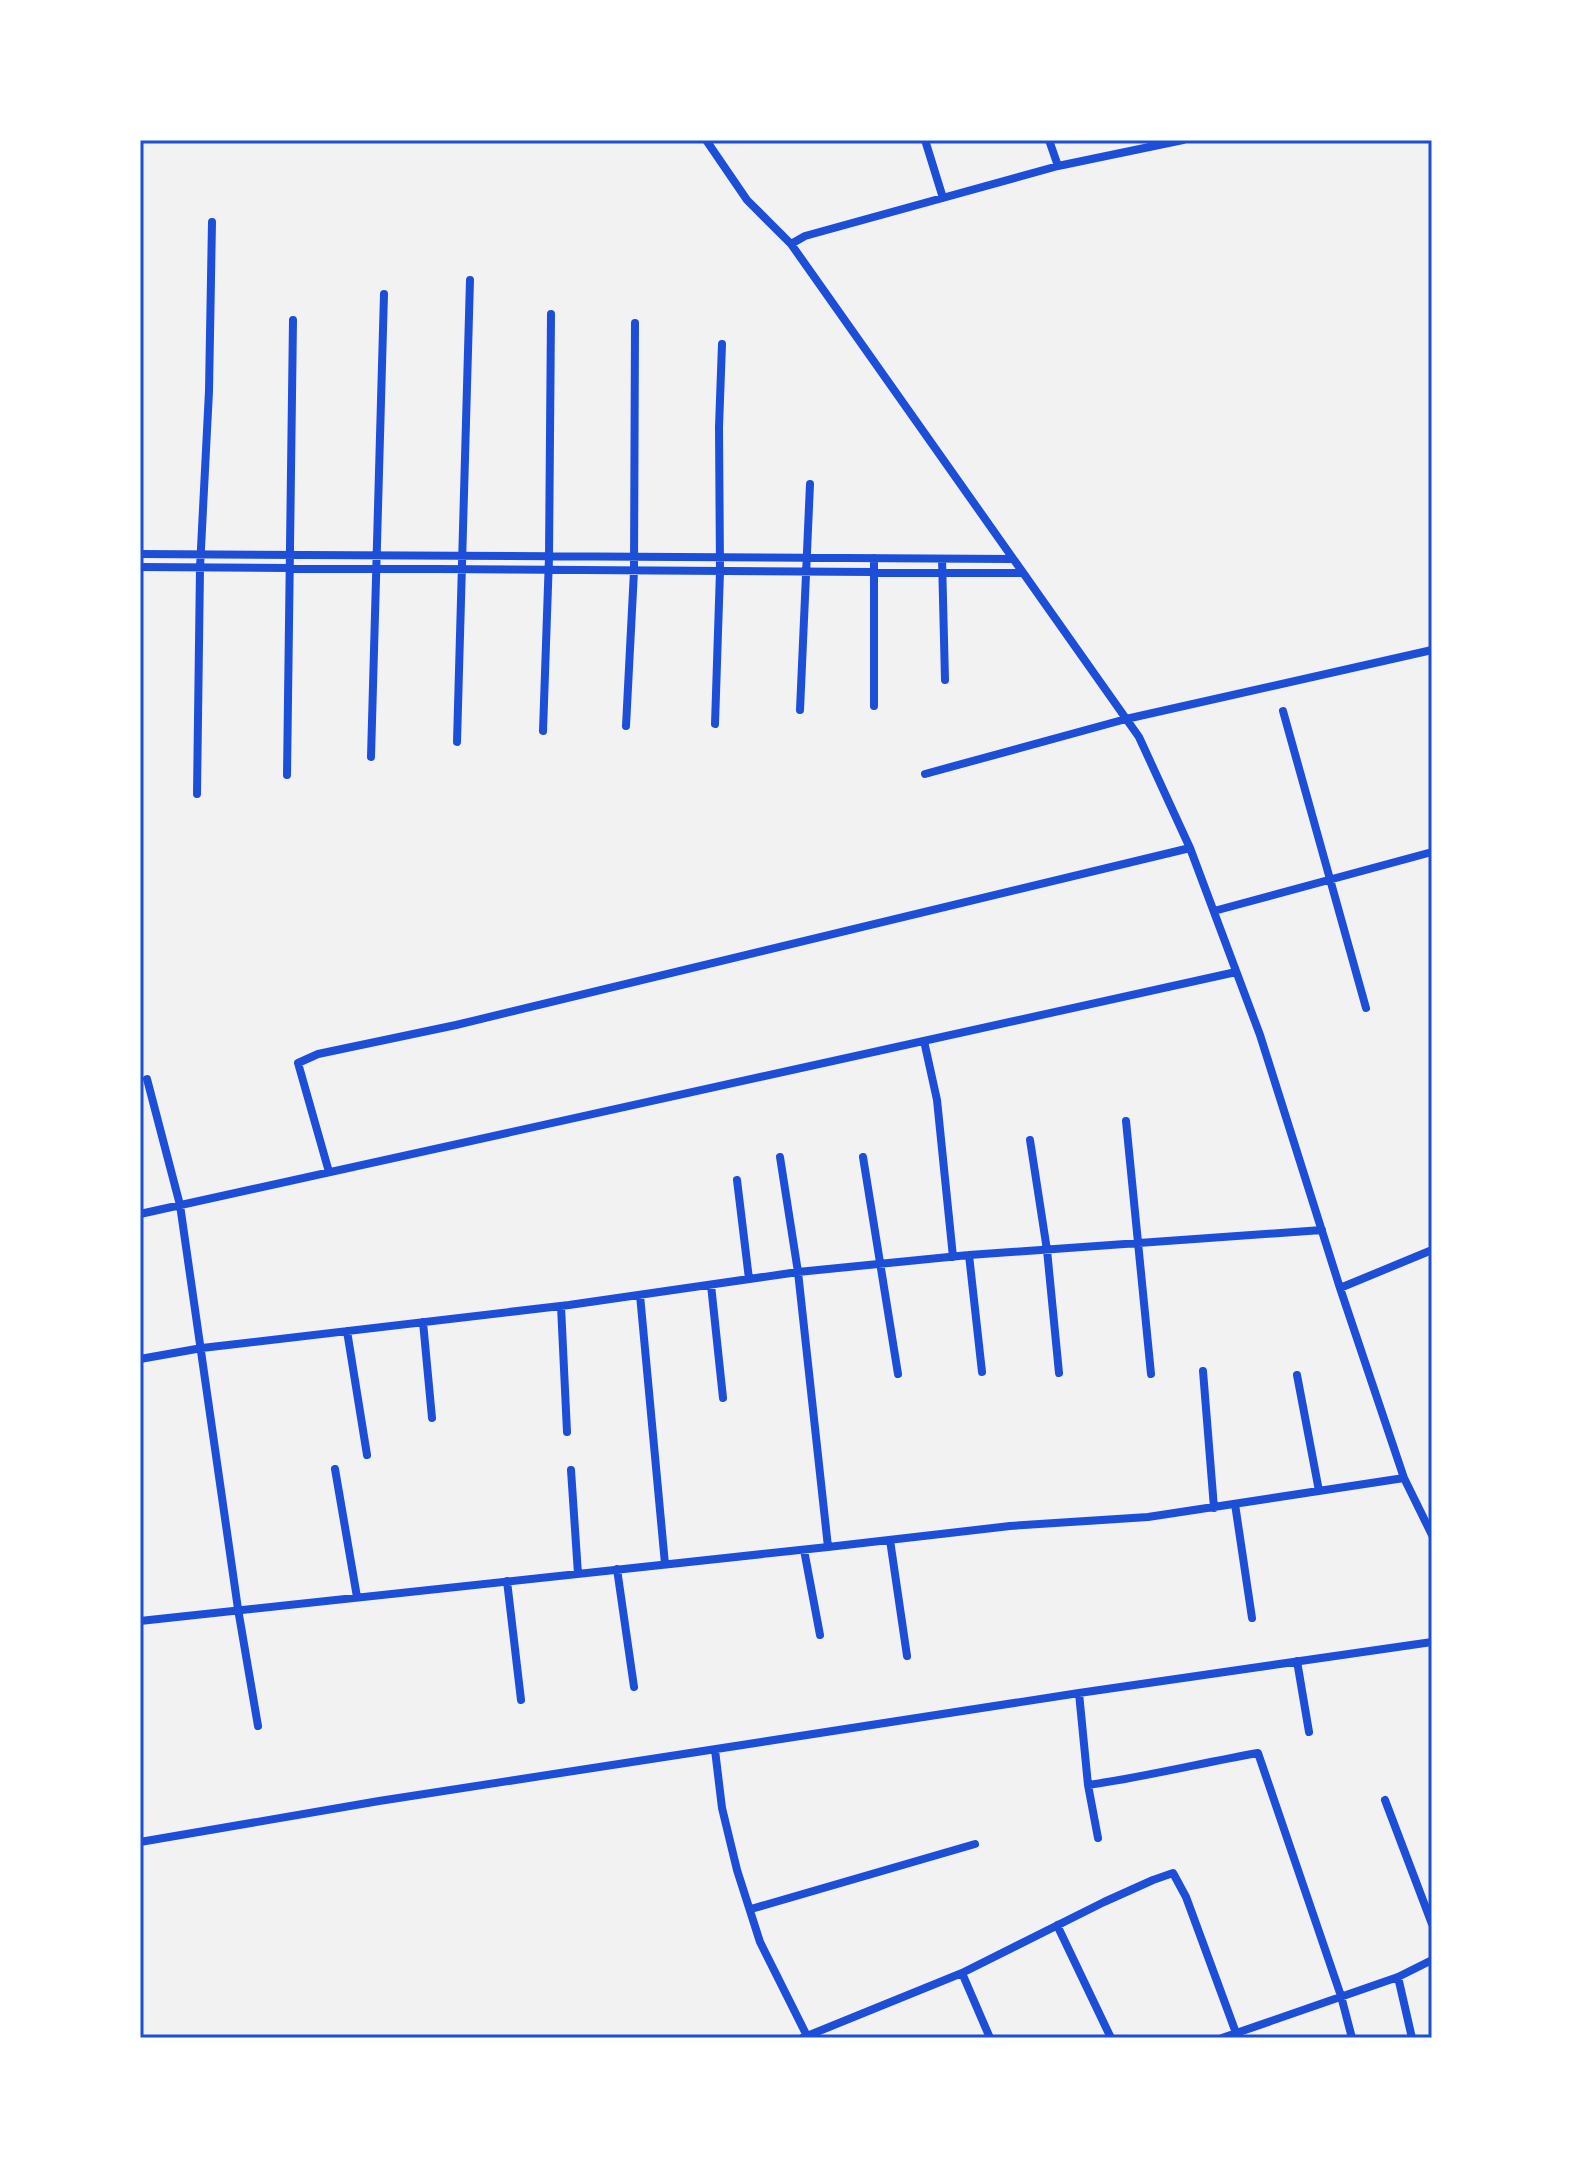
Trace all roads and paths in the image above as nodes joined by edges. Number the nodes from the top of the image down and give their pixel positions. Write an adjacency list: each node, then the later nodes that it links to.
1 (706, 140): 8 (street)
2 (925, 140): 6 (street)
3 (1049, 140): 5 (street)
4 (1179, 140): 5 (street)
5 (1058, 166): 6 (street)
6 (943, 198): 8 (street)
7 (212, 222): 17 (street)
8 (791, 244): 27 (street)
9 (470, 280): 20 (street)
10 (384, 294): 19 (street)
11 (551, 314): 21 (street)
12 (293, 320): 18 (street)
13 (635, 323): 22 (street)
14 (722, 344): 23 (street)
15 (810, 484): 24 (street)
16 (140, 554): 17 (street)
17 (200, 555): 18 (street); 29 (street)
18 (290, 555): 19 (street); 30 (street)
19 (377, 556): 20 (street); 31 (street)
20 (461, 556): 21 (street); 32 (street)
21 (549, 557): 22 (street); 33 (street)
22 (634, 557): 23 (street); 34 (street)
23 (720, 558): 24 (street); 35 (street)
24 (805, 558): 25 (street); 36 (street)
25 (874, 558): 26 (street); 37 (street)
26 (942, 559): 27 (street); 38 (street)
27 (1012, 559): 39 (street)
28 (140, 567): 29 (street)
29 (200, 568): 30 (street); 53 (street)
30 (289, 568): 31 (street); 52 (street)
31 (376, 569): 32 (street); 50 (street)
32 (462, 570): 33 (street); 49 (street)
33 (548, 570): 34 (street); 48 (street)
34 (634, 571): 35 (street); 47 (street)
35 (720, 571): 36 (street); 46 (street)
36 (806, 572): 37 (street); 43 (street)
37 (874, 572): 38 (street); 42 (street)
38 (941, 573): 39 (street); 41 (street)
39 (1023, 573): 45 (street)
40 (1432, 650): 45 (street)
41 (945, 680)
42 (874, 706)
43 (800, 710)
44 (1283, 711): 56 (street)
45 (1126, 719): 51 (street); 54 (street)
46 (715, 724)
47 (626, 726)
48 (543, 731)
49 (457, 742)
50 (371, 757)
51 (925, 774)
52 (287, 775)
53 (197, 794)
54 (1190, 848): 57 (street); 66 (street)
55 (1432, 852): 56 (street)
56 (1331, 880): 57 (street); 59 (street)
57 (1214, 911): 58 (street)
58 (1236, 972): 60 (street); 70 (street)
59 (1366, 1008)
60 (924, 1041): 66 (street); 75 (street)
61 (147, 1079): 68 (street)
62 (1126, 1121): 71 (street)
63 (1030, 1140): 72 (street)
64 (780, 1157): 77 (street)
65 (863, 1157): 76 (street)
66 (329, 1172): 68 (street)
67 (737, 1180): 78 (street)
68 (180, 1205): 69 (street); 85 (street)
69 (140, 1214)
70 (1322, 1230): 71 (street); 80 (street)
71 (1138, 1243): 72 (street); 91 (street)
72 (1047, 1250): 74 (street); 89 (street)
73 (1432, 1250): 80 (street)
74 (969, 1255): 75 (street); 88 (street)
75 (953, 1257): 76 (street)
76 (880, 1264): 77 (street); 90 (street)
77 (798, 1272): 78 (street); 105 (street)
78 (749, 1279): 79 (street)
79 (711, 1285): 81 (street); 93 (street)
80 (1340, 1288): 99 (street)
81 (640, 1295): 82 (street); 107 (street)
82 (561, 1306): 83 (street); 95 (street)
83 (423, 1322): 84 (street); 94 (street)
84 (347, 1331): 85 (street); 96 (street)
85 (202, 1348): 86 (street); 112 (street)
86 (140, 1359)
87 (1203, 1371): 102 (street)
88 (982, 1372)
89 (1059, 1373)
90 (898, 1374)
91 (1151, 1374)
92 (1297, 1375): 100 (street)
93 (723, 1398)
94 (432, 1418)
95 (567, 1432)
96 (367, 1455)
97 (335, 1469): 111 (street)
98 (571, 1470): 109 (street)
99 (1404, 1478): 100 (street); 103 (street)
100 (1319, 1491): 101 (street)
101 (1235, 1504): 102 (street); 113 (street)
102 (1214, 1508): 104 (street)
103 (1432, 1535)
104 (890, 1540): 105 (street); 117 (street)
105 (828, 1547): 106 (street)
106 (804, 1550): 107 (street); 115 (street)
107 (665, 1564): 108 (street)
108 (617, 1569): 109 (street); 119 (street)
109 (578, 1574): 110 (street)
110 (507, 1581): 111 (street); 121 (street)
111 (357, 1597): 112 (street)
112 (238, 1609): 114 (street); 122 (street)
113 (1252, 1618)
114 (140, 1621)
115 (820, 1635)
116 (1432, 1642): 118 (street)
117 (907, 1656)
118 (1297, 1661): 120 (street); 123 (street)
119 (634, 1687)
120 (1079, 1693): 124 (street); 125 (street)
121 (521, 1700)
122 (258, 1726)
123 (1309, 1732)
124 (715, 1750): 128 (street); 130 (street)
125 (1088, 1785): 127 (street); 136 (street)
126 (1385, 1800): 131 (street)
127 (1098, 1838)
128 (140, 1842)
129 (975, 1844): 130 (street)
130 (751, 1909): 138 (street)
131 (1432, 1924)
132 (1057, 1925): 134 (street); 137 (street); 140 (street)
133 (1432, 1960): 135 (street)
134 (962, 1973): 138 (street); 139 (street)
135 (1398, 1977): 136 (street); 143 (street)
136 (1341, 1996): 137 (street); 142 (street)
137 (1236, 2033): 141 (street)
138 (806, 2038)
139 (990, 2038)
140 (1111, 2038)
141 (1222, 2038)
142 (1352, 2038)
143 (1412, 2038)

